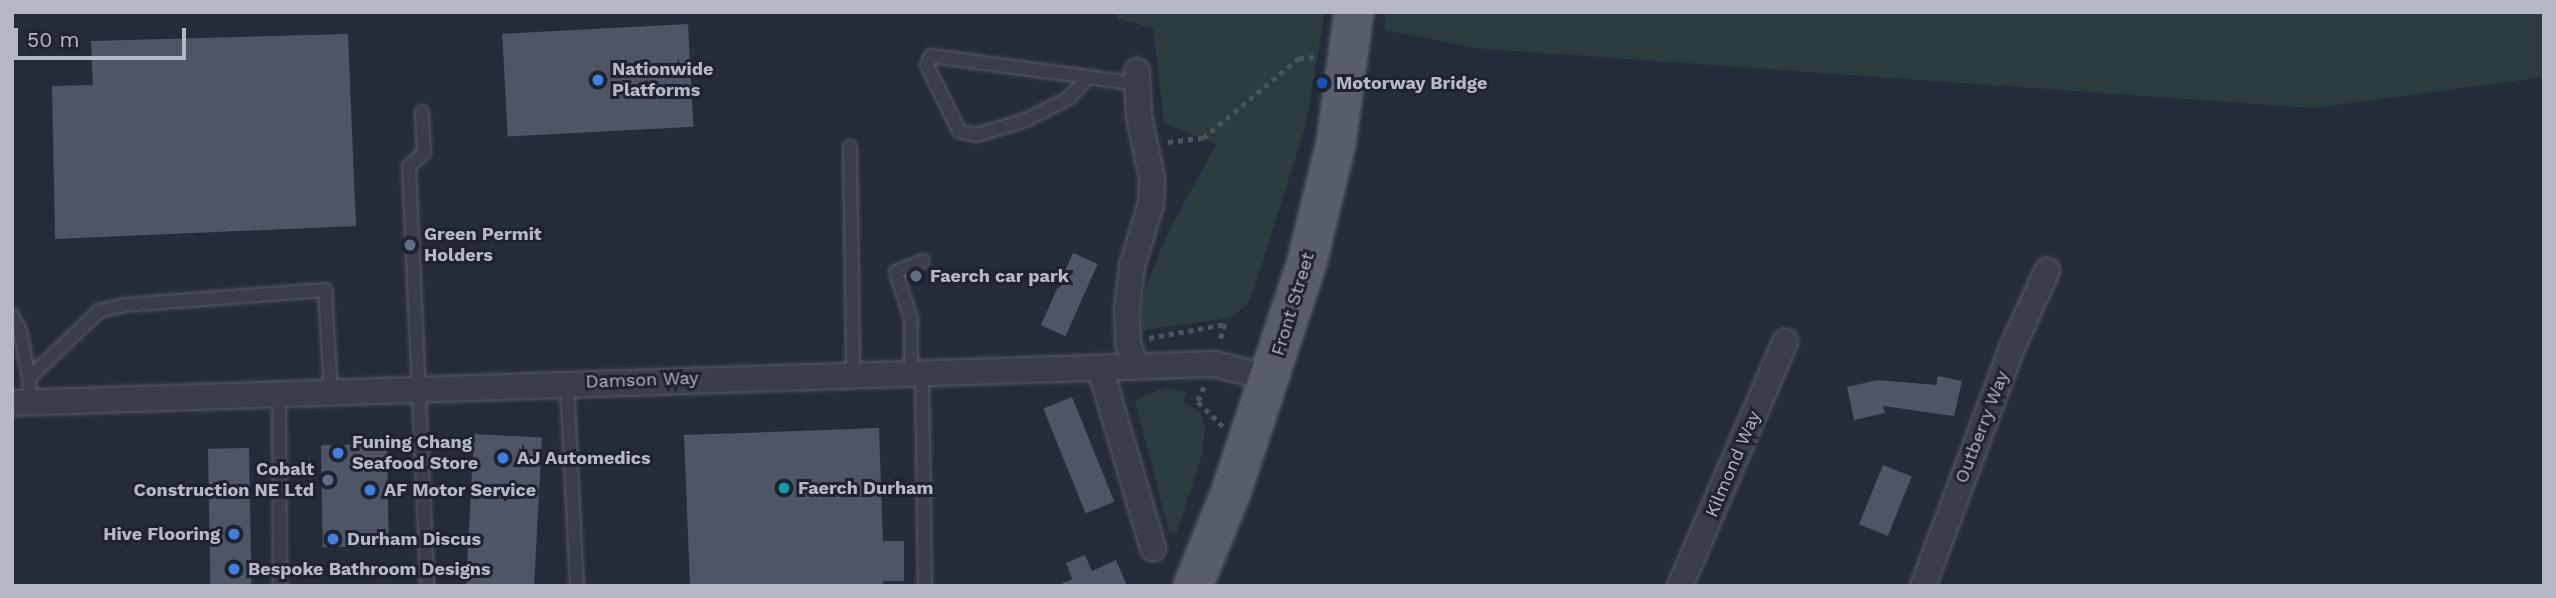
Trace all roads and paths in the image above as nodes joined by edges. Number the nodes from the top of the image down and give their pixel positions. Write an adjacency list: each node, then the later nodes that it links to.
1 (1354, 12): 2 (main road, Front Street)
2 (1351, 57): 6 (path); 19 (main road, Front Street)
3 (1088, 77): 3 (lane); 4 (lane)
4 (1137, 78): 6 (street)
5 (422, 112): 21 (lane)
6 (1146, 145): 11 (street)
7 (850, 147): 17 (lane)
8 (922, 261): 16 (lane)
9 (2047, 271): 33 (street, Outberry Way)
10 (12, 315): 18 (lane)
11 (1128, 342): 13 (path); 14 (street)
12 (1785, 342): 32 (street, Kilmond Way)
13 (1214, 364): 14 (street, Damson Way); 19 (street, Damson Way); 25 (path)
14 (1135, 367): 15 (street, Damson Way)
15 (1100, 368): 16 (street, Damson Way); 26 (street)
16 (916, 372): 17 (street, Damson Way); 31 (lane)
17 (853, 374): 20 (street, Damson Way)
18 (29, 378): 22 (lane); 24 (lane)
19 (1270, 378): 25 (main road, Front Street)
20 (567, 383): 21 (street, Damson Way); 30 (lane)
21 (416, 390): 22 (street, Damson Way); 29 (lane)
22 (331, 394): 23 (street, Damson Way)
23 (279, 396): 24 (street, Damson Way); 28 (lane)
24 (21, 403)
25 (1248, 441): 27 (main road, Front Street)
26 (1153, 548)
27 (1195, 585)
28 (280, 586)
29 (427, 586)
30 (577, 586)
31 (925, 586)
32 (1680, 586)
33 (1923, 586)

